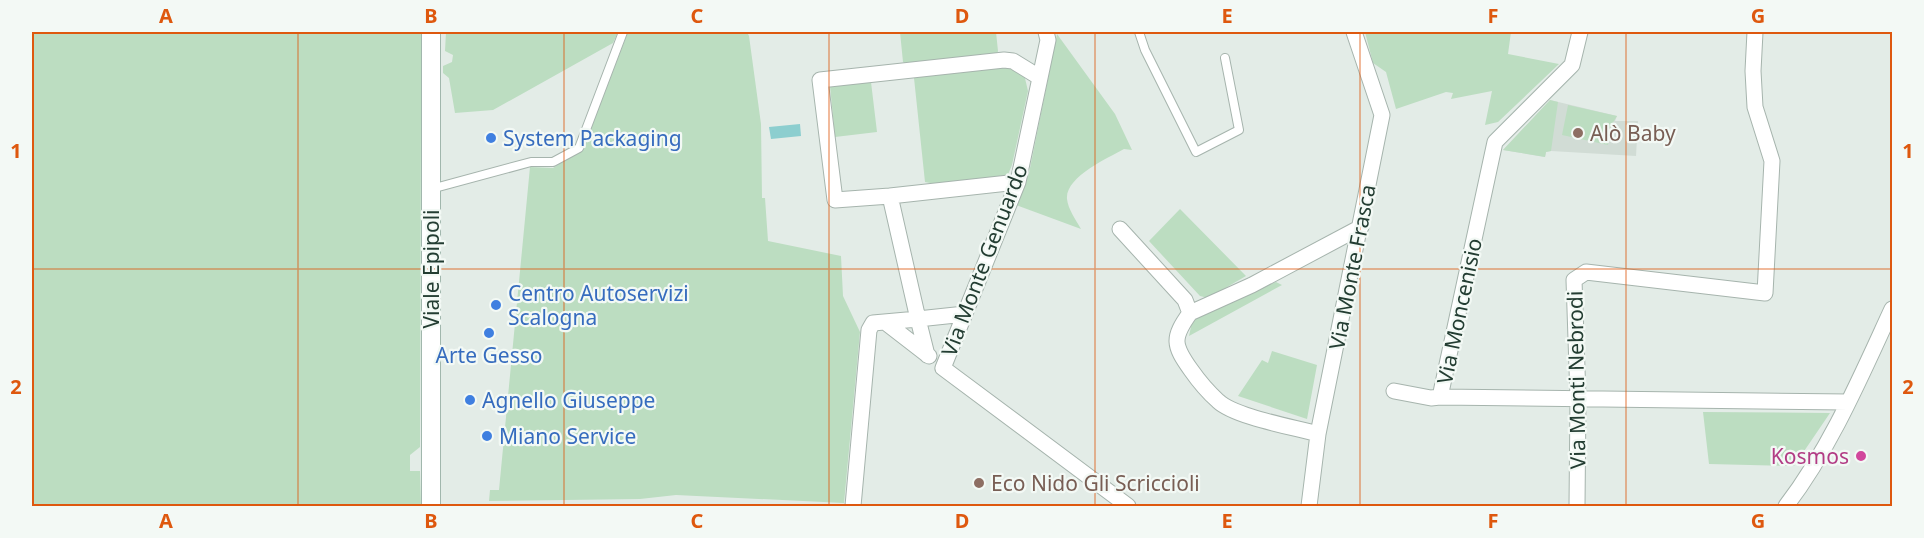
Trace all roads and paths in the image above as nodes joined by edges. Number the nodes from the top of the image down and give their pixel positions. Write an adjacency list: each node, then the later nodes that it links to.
1 (431, 32): 11 (main road, Viale Epipoli)
2 (623, 32): 11 (lane)
3 (1046, 32): 9 (street, Via Monte Genuardo)
4 (1139, 32): 8 (lane)
5 (1354, 32): 13 (street, Via Monte Frasca)
6 (1580, 32): 23 (street, Via Moncenisio)
7 (1755, 32): 24 (street, Via Monti Nebrodi)
8 (1225, 58)
9 (1039, 77): 10 (street, Via Monte Genuardo); 12 (street)
10 (1018, 182): 12 (street); 17 (street, Via Monte Genuardo)
11 (431, 189): 27 (main road, Viale Epipoli)
12 (890, 196): 18 (street)
13 (1361, 227): 16 (street); 26 (street, Via Monte Frasca)
14 (1120, 230): 16 (street)
15 (1893, 309): 25 (street)
16 (1190, 313): 26 (street)
17 (965, 314): 18 (street); 21 (street, Via Monte Genuardo)
18 (918, 319): 19 (street); 20 (street)
19 (885, 322): 20 (street); 28 (street)
20 (927, 355): 21 (street)
21 (943, 368): 29 (street, Via Monte Genuardo)
22 (1394, 391): 23 (street)
23 (1440, 397): 24 (street, Via Moncenisio)
24 (1578, 398): 25 (street, Via Moncenisio); 31 (street, Via Monti Nebrodi)
25 (1848, 402): 32 (street)
26 (1318, 434): 30 (street, Via Monte Frasca)
27 (431, 507)
28 (853, 507)
29 (1128, 507)
30 (1309, 507)
31 (1576, 507)
32 (1786, 507)

